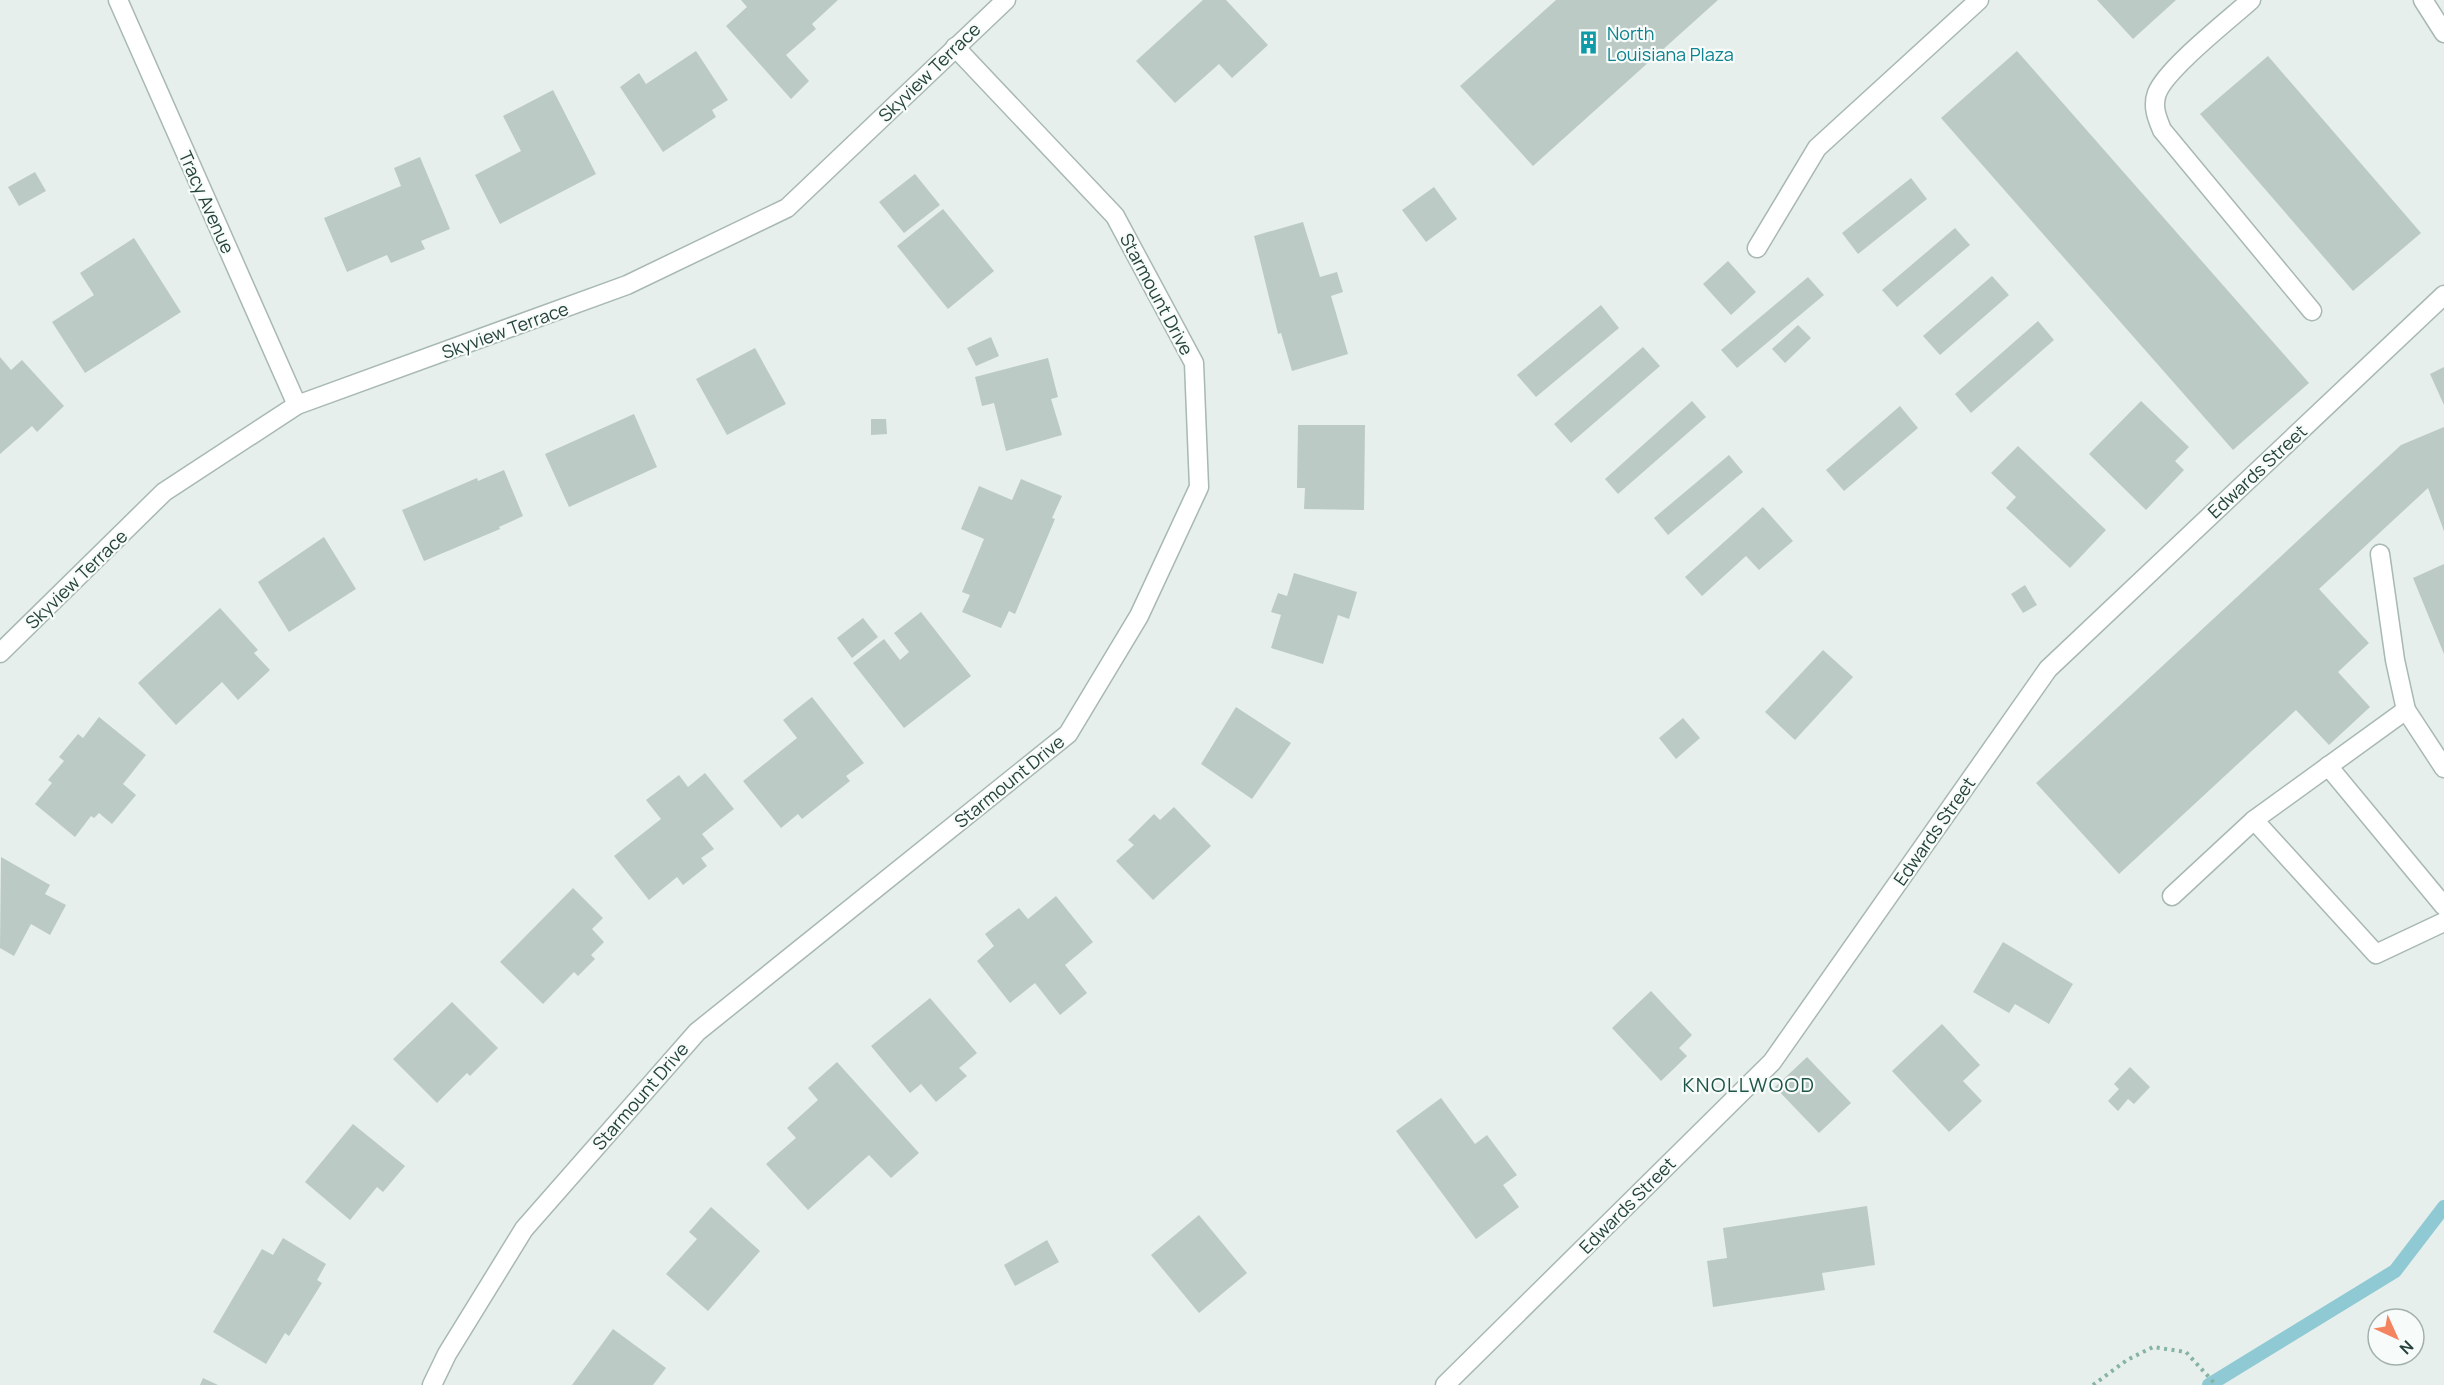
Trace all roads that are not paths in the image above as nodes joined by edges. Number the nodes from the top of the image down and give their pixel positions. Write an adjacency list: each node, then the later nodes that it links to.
1 (118, 0): 11 (street, Tracy Avenue)
2 (1006, 0): 7 (street, Skyview Terrace)
3 (1978, 0): 8 (street)
4 (2251, 0): 10 (street)
5 (2423, 0): 6 (street)
6 (2444, 33)
7 (955, 47): 11 (street, Skyview Terrace); 21 (street, Starmount Drive)
8 (1757, 248)
9 (2444, 295): 22 (street, Edwards Street)
10 (2312, 311)
11 (297, 405): 13 (street, Skyview Terrace)
12 (2380, 554): 14 (street)
13 (0, 654)
14 (2406, 710): 15 (street); 16 (street)
15 (2328, 766): 17 (street); 19 (street)
16 (2444, 768)
17 (2254, 820): 18 (street); 20 (street)
18 (2172, 896)
19 (2444, 906)
20 (2444, 922)
21 (432, 1385)
22 (1444, 1385)

